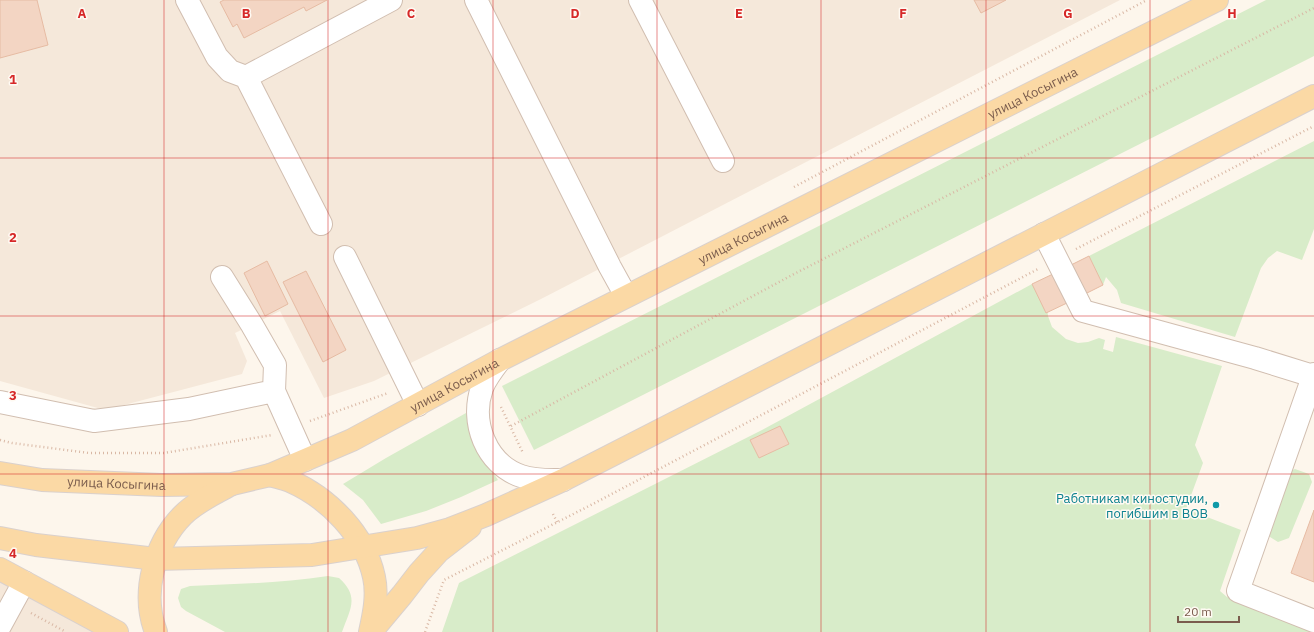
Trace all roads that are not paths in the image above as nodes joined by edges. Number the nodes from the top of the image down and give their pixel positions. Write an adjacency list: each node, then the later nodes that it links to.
1 (187, 0): 6 (street)
2 (390, 0): 6 (street)
3 (476, 0): 13 (street)
4 (640, 0): 8 (street)
5 (1217, 0): 13 (main road, улица Косыгина)
6 (246, 77): 9 (street)
7 (1314, 96): 10 (main road)
8 (723, 161)
9 (321, 224)
10 (1044, 234): 15 (street); 22 (main road)
11 (345, 256): 18 (street)
12 (222, 277): 16 (street)
13 (626, 296): 14 (main road, улица Косыгина)
14 (500, 360): 18 (main road, улица Косыгина); 22 (street)
15 (1314, 375): 30 (street)
16 (274, 391): 17 (street); 19 (street)
17 (0, 402)
18 (418, 405): 19 (main road, улица Косыгина)
19 (305, 460): 21 (main road, улица Косыгина)
20 (0, 473): 23 (main road, улица Косыгина)
21 (270, 475): 23 (main road, улица Косыгина); 26 (main road)
22 (563, 480): 24 (main road)
23 (232, 484): 27 (main road, улица Косыгина)
24 (486, 514): 26 (main road); 34 (main road)
25 (0, 538): 27 (main road)
26 (363, 548): 27 (main road); 34 (main road)
27 (156, 559): 33 (main road, улица Косыгина)
28 (0, 569): 29 (main road)
29 (24, 582): 31 (street); 32 (main road)
30 (1314, 621)
31 (0, 626)
32 (117, 632)
33 (156, 632)
34 (371, 632)

